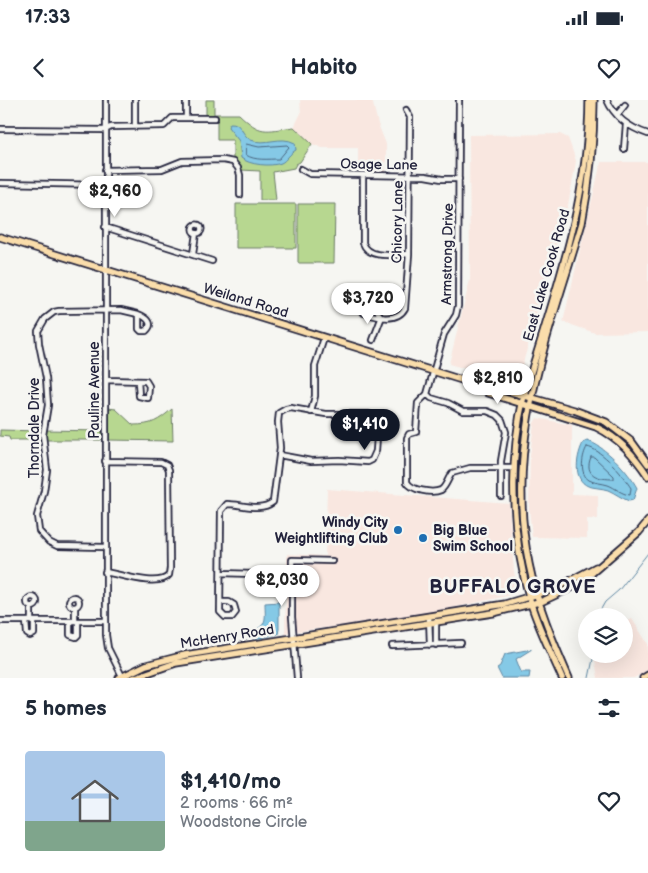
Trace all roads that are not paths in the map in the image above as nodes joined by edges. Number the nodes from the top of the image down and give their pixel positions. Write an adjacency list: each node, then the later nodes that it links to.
1 (106, 100): 16 (street, Pauline Avenue)
2 (135, 100): 14 (street)
3 (186, 100): 11 (street)
4 (459, 100): 23 (street, Armstrong Drive)
5 (589, 100): 43 (main road, East Lake Cook Road)
6 (594, 100): 44 (main road, East Lake Cook Road)
7 (607, 100): 10 (street)
8 (625, 105): 10 (street)
9 (406, 110): 22 (street, Chicory Lane)
10 (617, 115): 13 (street)
11 (186, 118): 12 (street); 14 (street)
12 (215, 118)
13 (626, 124): 17 (street); 18 (street)
14 (135, 127): 16 (street)
15 (0, 129): 16 (street)
16 (105, 130): 20 (street, Pauline Avenue)
17 (648, 134)
18 (624, 149)
19 (301, 169): 21 (street, Osage Lane)
20 (105, 170): 25 (street, Pauline Avenue); 26 (street)
21 (363, 176): 22 (street, Osage Lane); 31 (street)
22 (410, 176): 23 (street, Osage Lane); 31 (street, Chicory Lane)
23 (459, 179): 38 (street, Armstrong Drive)
24 (0, 183): 25 (street)
25 (105, 185): 27 (street, Pauline Avenue)
26 (240, 195)
27 (105, 227): 30 (street); 33 (street, Pauline Avenue)
28 (196, 233): 30 (street)
29 (0, 237): 33 (main road, Weiland Road)
30 (193, 254): 32 (street)
31 (410, 254): 37 (street, Chicory Lane)
32 (212, 261)
33 (105, 270): 34 (street, Pauline Avenue); 36 (main road, Weiland Road)
34 (106, 310): 35 (street, Thorndale Drive); 39 (street, Pauline Avenue); 56 (street, Thorndale Drive)
35 (139, 315)
36 (324, 338): 38 (main road, Weiland Road); 47 (street)
37 (374, 340)
38 (433, 372): 41 (main road, Weiland Road); 42 (street, Armstrong Drive)
39 (106, 380): 40 (street); 49 (street, Pauline Avenue)
40 (138, 381)
41 (485, 387): 43 (main road, Weiland Road); 45 (main road, Weiland Road)
42 (427, 394): 51 (street); 51 (street, Armstrong Drive)
43 (524, 395): 44 (main road, Weiland Road); 45 (main road, East Lake Cook Road)
44 (531, 397): 46 (main road, East Lake Cook Road); 50 (main road, Weiland Road)
45 (522, 403): 46 (main road, Weiland Road); 52 (main road, East Lake Cook Road)
46 (530, 406): 53 (main road, Weiland Road); 62 (main road, East Lake Cook Road)
47 (312, 412): 48 (street); 48 (street)
48 (279, 455): 60 (street)
49 (105, 461): 56 (street, Pauline Avenue); 59 (street)
50 (648, 464)
51 (501, 468): 52 (street, Armstrong Drive); 54 (street)
52 (514, 468): 63 (main road, East Lake Cook Road)
53 (648, 476)
54 (500, 496)
55 (648, 521): 58 (main road, McHenry Road)
56 (105, 547): 59 (street, Pauline Avenue)
57 (332, 561): 61 (street)
58 (602, 564): 62 (main road, McHenry Road); 65 (main road, McHenry Road)
59 (105, 572): 72 (street, Pauline Avenue)
60 (221, 573): 61 (street); 64 (street)
61 (291, 575): 74 (street)
62 (536, 595): 63 (main road, McHenry Road); 65 (main road, East Lake Cook Road)
63 (530, 600): 65 (main road, McHenry Road); 68 (main road, McHenry Road); 73 (main road, McHenry Road); 82 (main road, East Lake Cook Road)
64 (220, 602)
65 (538, 602): 83 (main road, East Lake Cook Road)
66 (31, 606): 70 (street)
67 (75, 607): 71 (street)
68 (432, 616): 73 (street); 74 (main road, McHenry Road)
69 (0, 621): 70 (street)
70 (30, 621): 71 (street)
71 (74, 621): 72 (street)
72 (106, 621): 79 (street, Pauline Avenue)
73 (432, 623): 74 (main road, McHenry Road); 76 (street)
74 (294, 641): 79 (main road, McHenry Road); 80 (main road, McHenry Road); 81 (street)
75 (461, 642): 76 (street)
76 (433, 645): 77 (street)
77 (392, 646)
78 (648, 675): 84 (main road)
79 (122, 677)
80 (133, 678)
81 (297, 678)
82 (562, 678)
83 (569, 678)
84 (643, 678)

